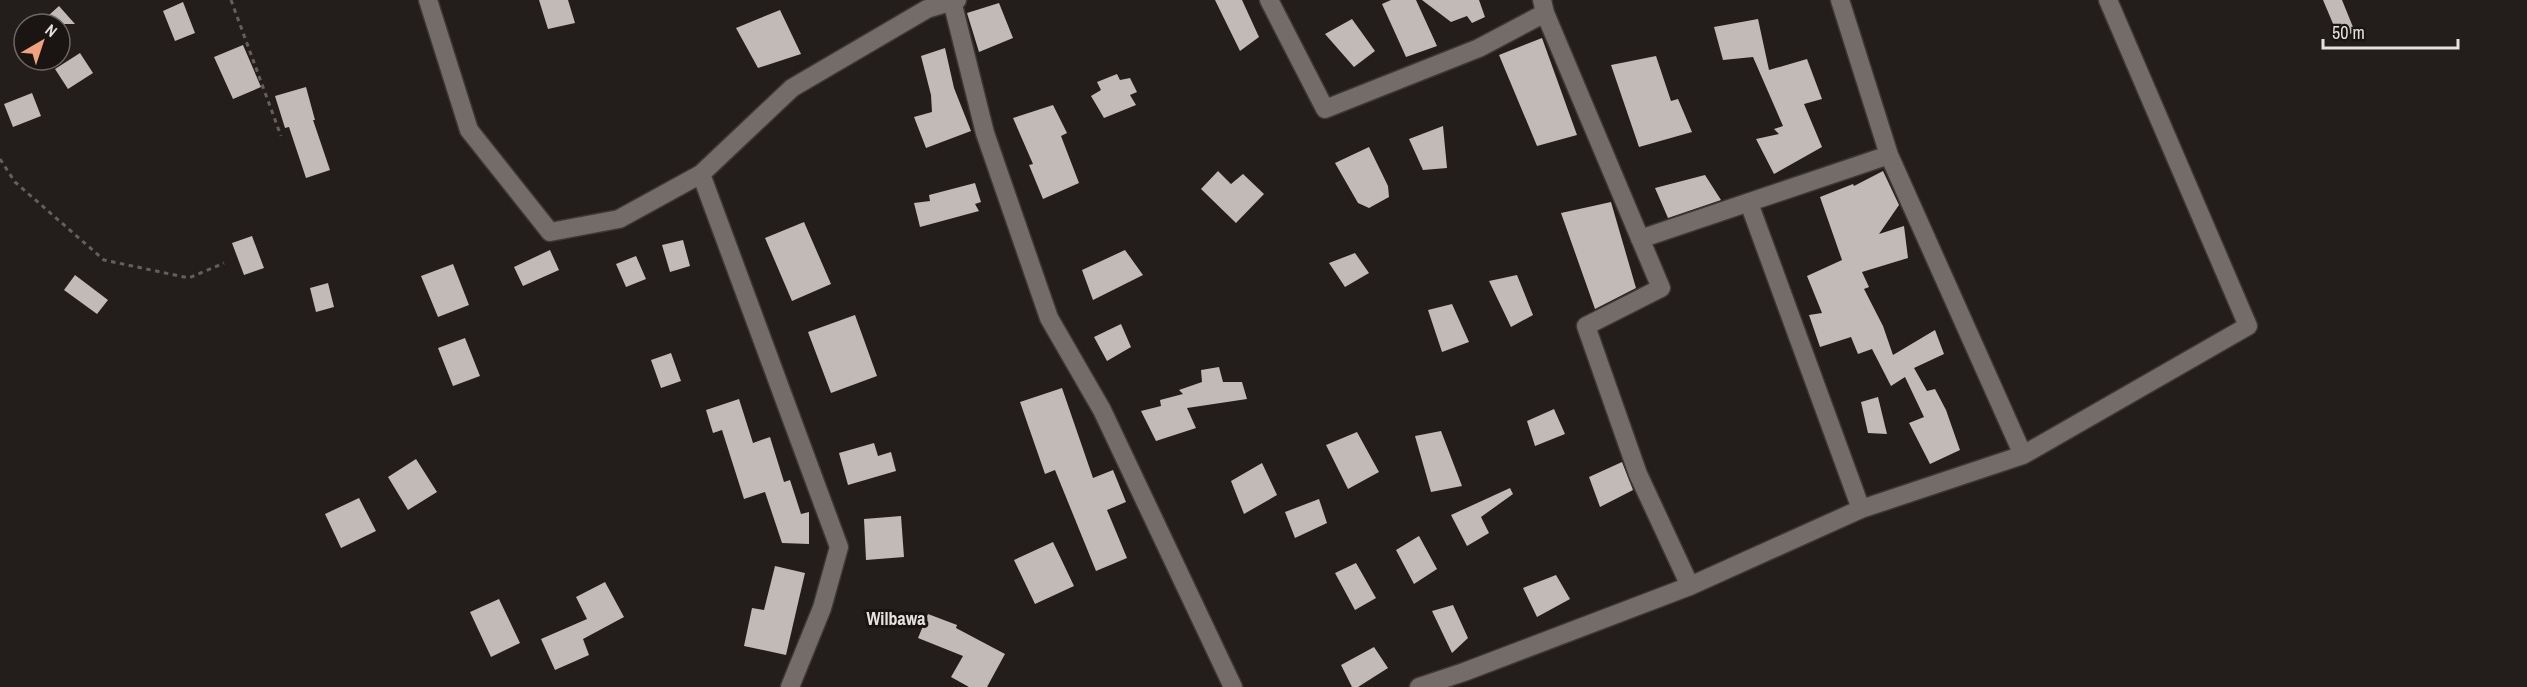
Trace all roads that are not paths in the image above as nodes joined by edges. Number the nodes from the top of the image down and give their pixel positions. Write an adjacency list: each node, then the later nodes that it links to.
1 (428, 0): 8 (street)
2 (1269, 0): 6 (street)
3 (1840, 0): 7 (street)
4 (2108, 0): 11 (street)
5 (955, 1): 8 (street); 15 (street)
6 (1543, 6): 10 (street)
7 (1889, 155): 9 (street); 11 (street)
8 (701, 174): 14 (street)
9 (1749, 203): 10 (street); 12 (street)
10 (1640, 239): 13 (street)
11 (2023, 455): 12 (street)
12 (1861, 509): 13 (street)
13 (1690, 586): 16 (street)
14 (790, 687)
15 (1233, 687)
16 (1419, 687)

